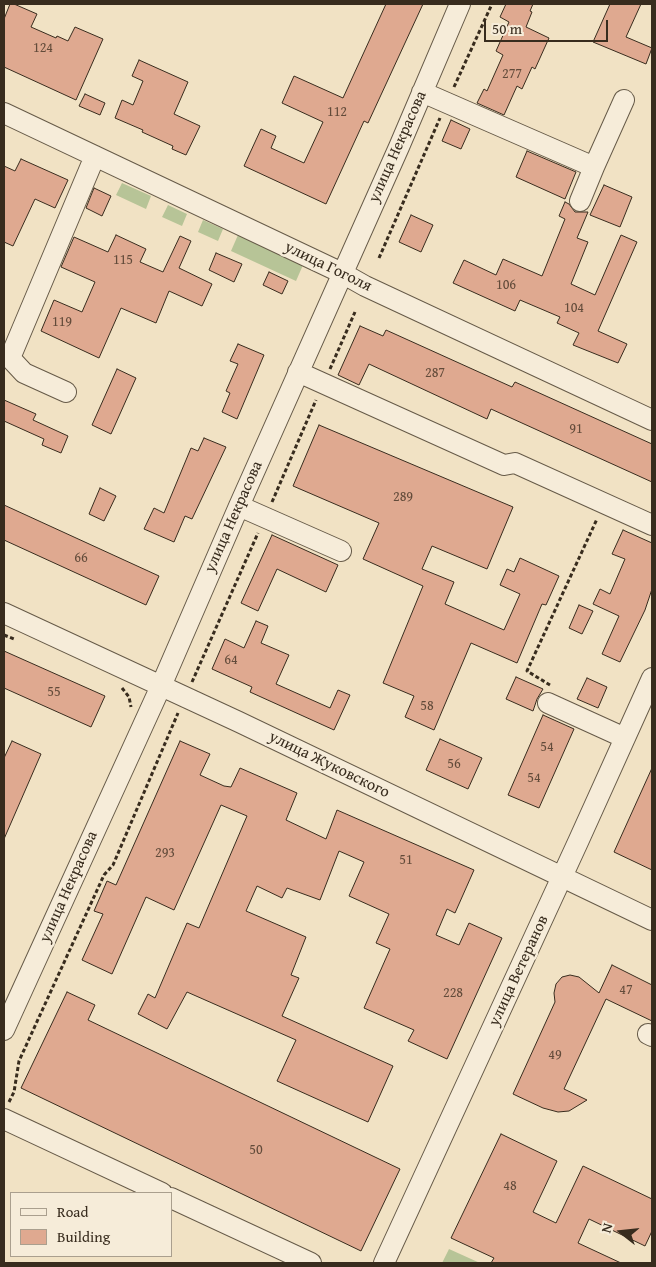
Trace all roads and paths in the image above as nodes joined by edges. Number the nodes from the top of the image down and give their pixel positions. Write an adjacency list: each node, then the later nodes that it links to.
1 (460, 4): 3 (street, улица Некрасова)
2 (492, 4): 5 (path)
3 (422, 92): 5 (street); 11 (street, улица Некрасова)
4 (624, 100): 8 (street)
5 (447, 103): 8 (street); 10 (path)
6 (4, 113): 7 (street, улица Гоголя)
7 (95, 156): 11 (street, улица Гоголя); 13 (street)
8 (594, 168): 9 (street)
9 (580, 201)
10 (379, 258)
11 (342, 273): 12 (street, улица Некрасова); 14 (street, улица Гоголя)
12 (298, 372): 15 (street); 16 (street, улица Некрасова)
13 (66, 392)
14 (652, 420)
15 (604, 503): 17 (street); 25 (path)
16 (239, 506): 18 (street); 23 (street, улица Некрасова)
17 (652, 525)
18 (341, 552)
19 (4, 613): 23 (street, улица Жуковского)
20 (4, 635): 21 (path)
21 (22, 643)
22 (652, 678): 27 (street, улица Ветеранов)
23 (161, 686): 28 (street, улица Жуковского); 30 (street, улица Некрасова)
24 (120, 687): 26 (path)
25 (548, 704): 27 (street)
26 (127, 716)
27 (625, 738): 28 (street, улица Ветеранов)
28 (562, 877): 29 (street, улица Жуковского); 35 (street, улица Ветеранов)
29 (652, 920)
30 (4, 1030)
31 (4, 1119): 32 (street)
32 (160, 1192)
33 (172, 1198): 34 (street)
34 (311, 1263)
35 (384, 1263)

